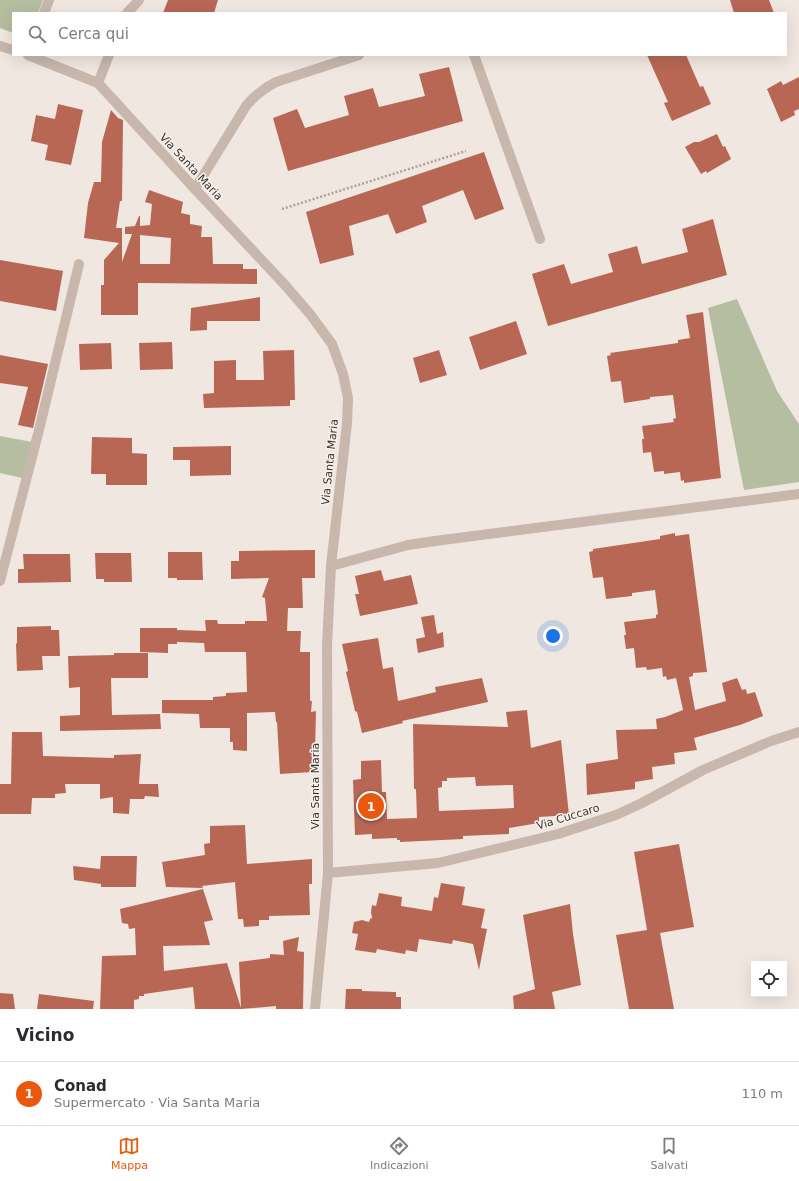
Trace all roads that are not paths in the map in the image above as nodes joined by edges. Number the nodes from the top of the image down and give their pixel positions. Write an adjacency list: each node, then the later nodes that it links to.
1 (49, 0): 3 (street)
2 (139, 0): 4 (street)
3 (44, 12)
4 (128, 12)
5 (0, 46): 6 (street)
6 (12, 50)
7 (30, 56): 11 (street, Via Santa Maria)
8 (109, 56): 11 (street)
9 (357, 56): 12 (street)
10 (474, 56): 13 (street)
11 (98, 83): 12 (street, Via Santa Maria)
12 (195, 190): 16 (street, Via Santa Maria)
13 (540, 239)
14 (79, 264): 17 (street)
15 (799, 494): 16 (street)
16 (331, 566): 19 (street, Via Santa Maria)
17 (0, 581)
18 (799, 732): 19 (street, Via Cuccaro)
19 (328, 873): 20 (street, Via Santa Maria)
20 (315, 1009)

